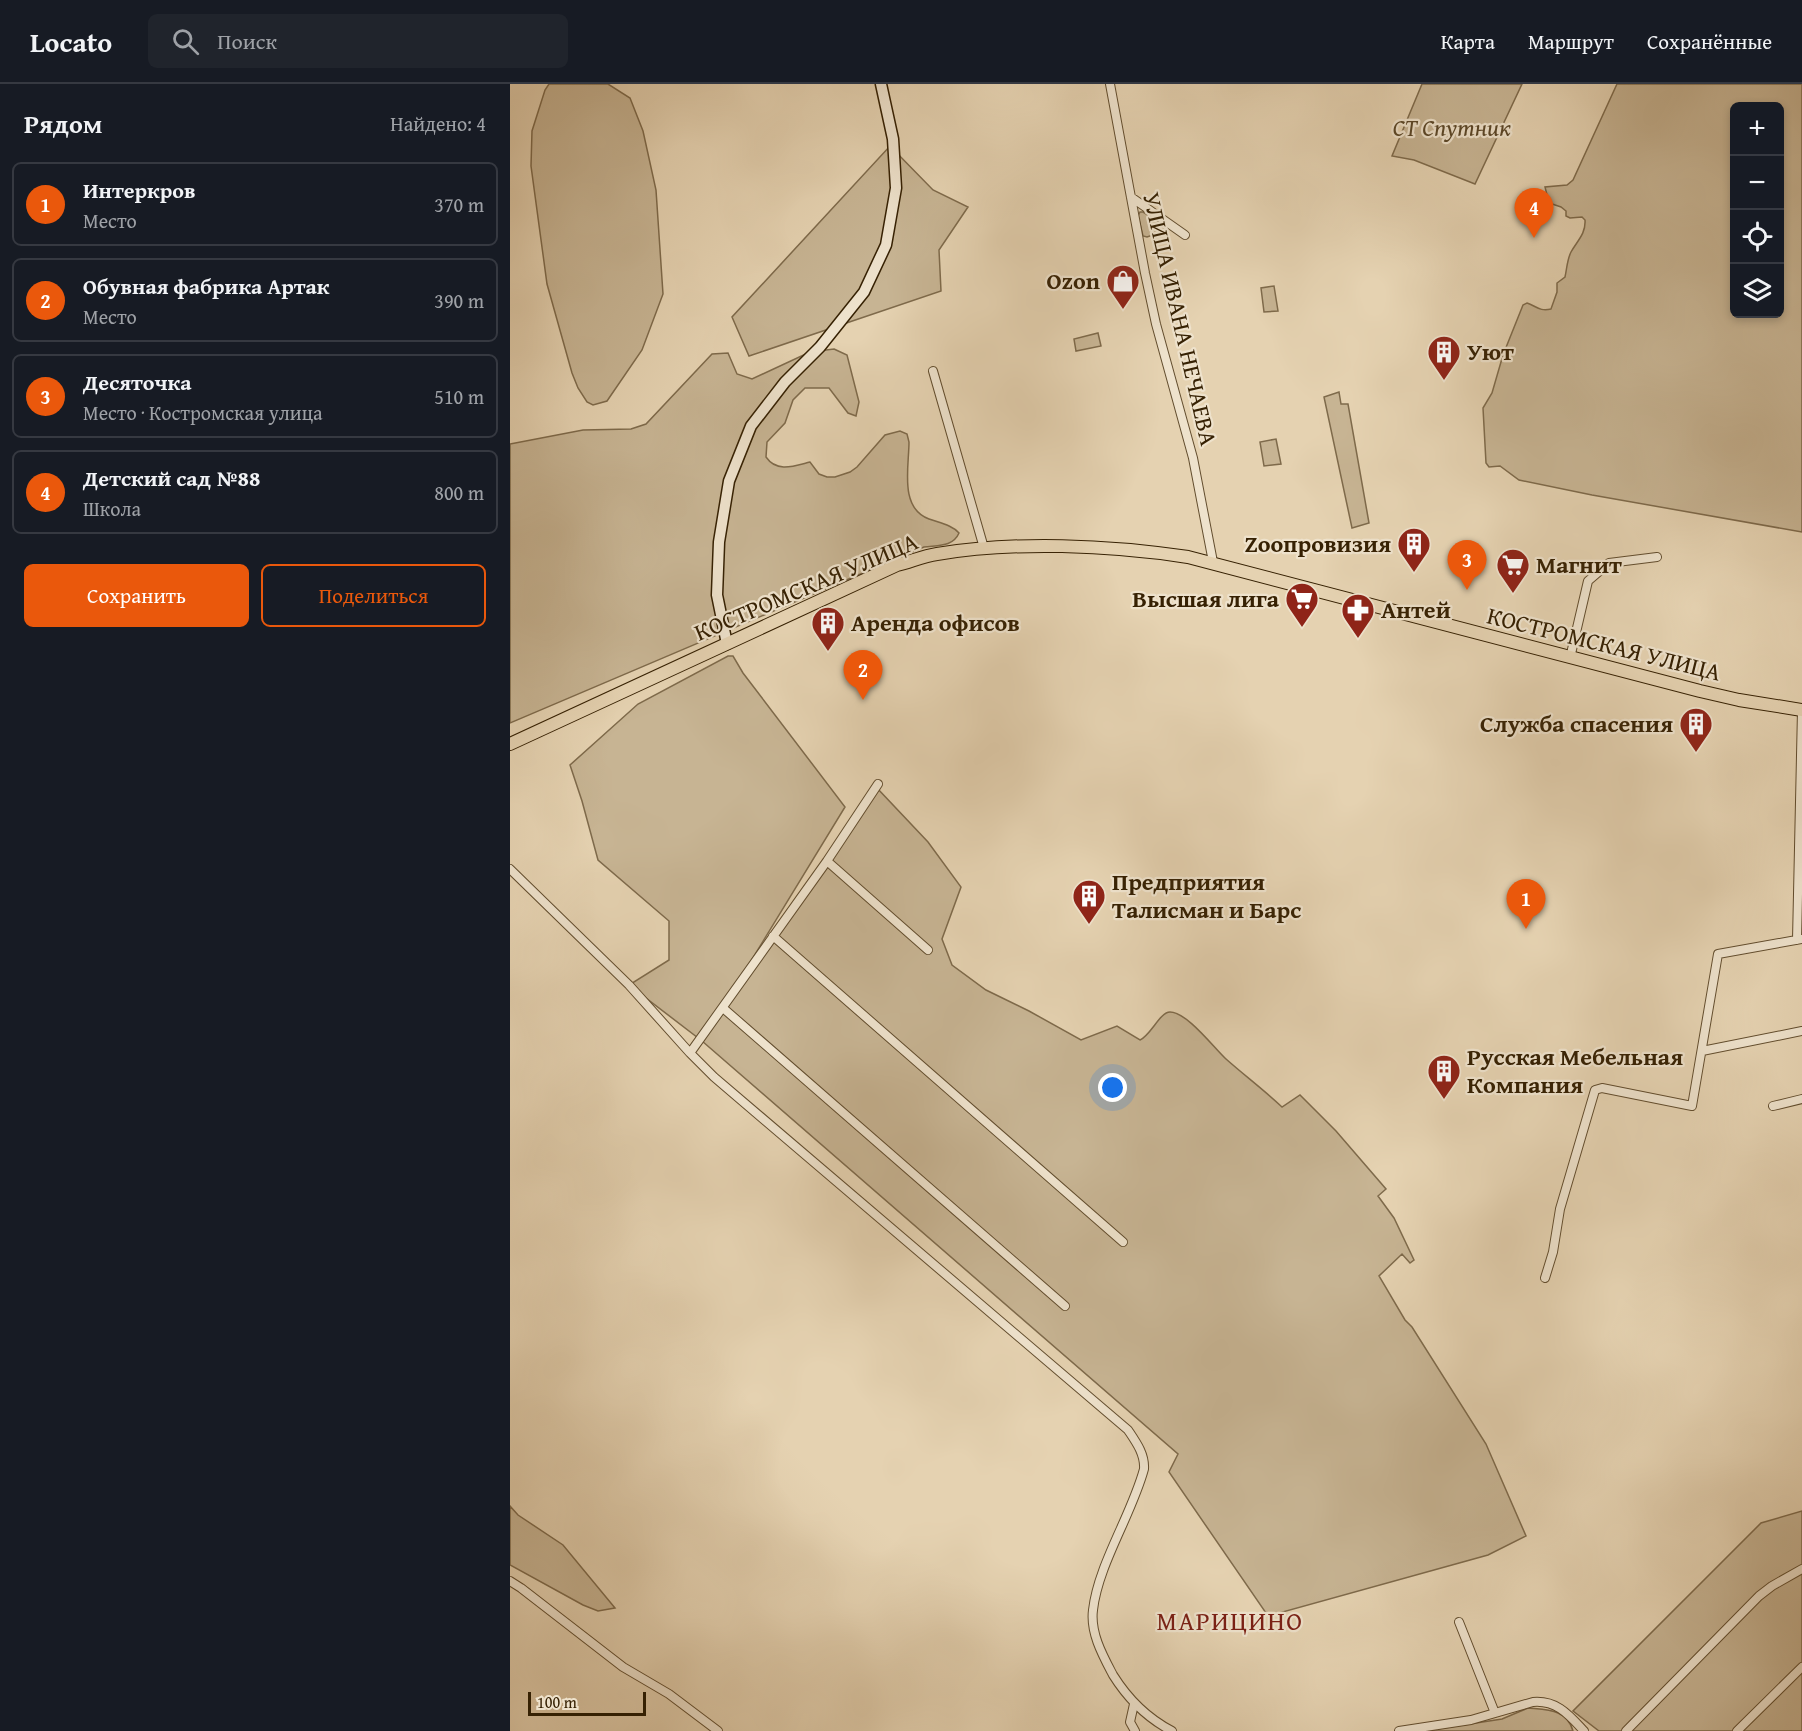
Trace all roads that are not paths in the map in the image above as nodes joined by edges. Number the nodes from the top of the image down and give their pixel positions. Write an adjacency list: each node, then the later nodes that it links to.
1 (881, 84): 9 (main road)
2 (1110, 84): 3 (street, УЛИЦА ИВАНА НЕЧАЕВА)
3 (1131, 197): 4 (street); 8 (street, УЛИЦА ИВАНА НЕЧАЕВА)
4 (1185, 235)
5 (933, 371): 6 (street)
6 (984, 548): 8 (main road, КОСТРОМСКАЯ УЛИЦА); 9 (main road, КОСТРОМСКАЯ УЛИЦА)
7 (1657, 557): 10 (street)
8 (1213, 562): 10 (main road, КОСТРОМСКАЯ УЛИЦА)
9 (727, 644): 12 (main road, КОСТРОМСКАЯ УЛИЦА)
10 (1570, 658): 11 (main road, КОСТРОМСКАЯ УЛИЦА)
11 (1802, 710): 17 (street)
12 (510, 744)
13 (878, 784): 14 (street)
14 (827, 861): 16 (street); 18 (street)
15 (510, 869): 22 (street)
16 (773, 936): 19 (street); 25 (street)
17 (1799, 940): 21 (street)
18 (928, 950)
19 (723, 1008): 22 (street); 27 (street)
20 (1802, 1032): 21 (street)
21 (1702, 1050): 26 (street)
22 (690, 1053): 32 (street)
23 (1802, 1099): 24 (street)
24 (1773, 1106)
25 (1123, 1242)
26 (1545, 1278)
27 (1065, 1306)
28 (1802, 1569): 39 (street)
29 (510, 1581): 34 (street)
30 (1460, 1622): 33 (street)
31 (1802, 1667): 40 (street)
32 (1134, 1704): 35 (street); 36 (street)
33 (1495, 1713): 37 (street); 38 (street)
34 (718, 1731)
35 (1135, 1731)
36 (1172, 1731)
37 (1399, 1731)
38 (1584, 1731)
39 (1626, 1731)
40 (1737, 1731)

